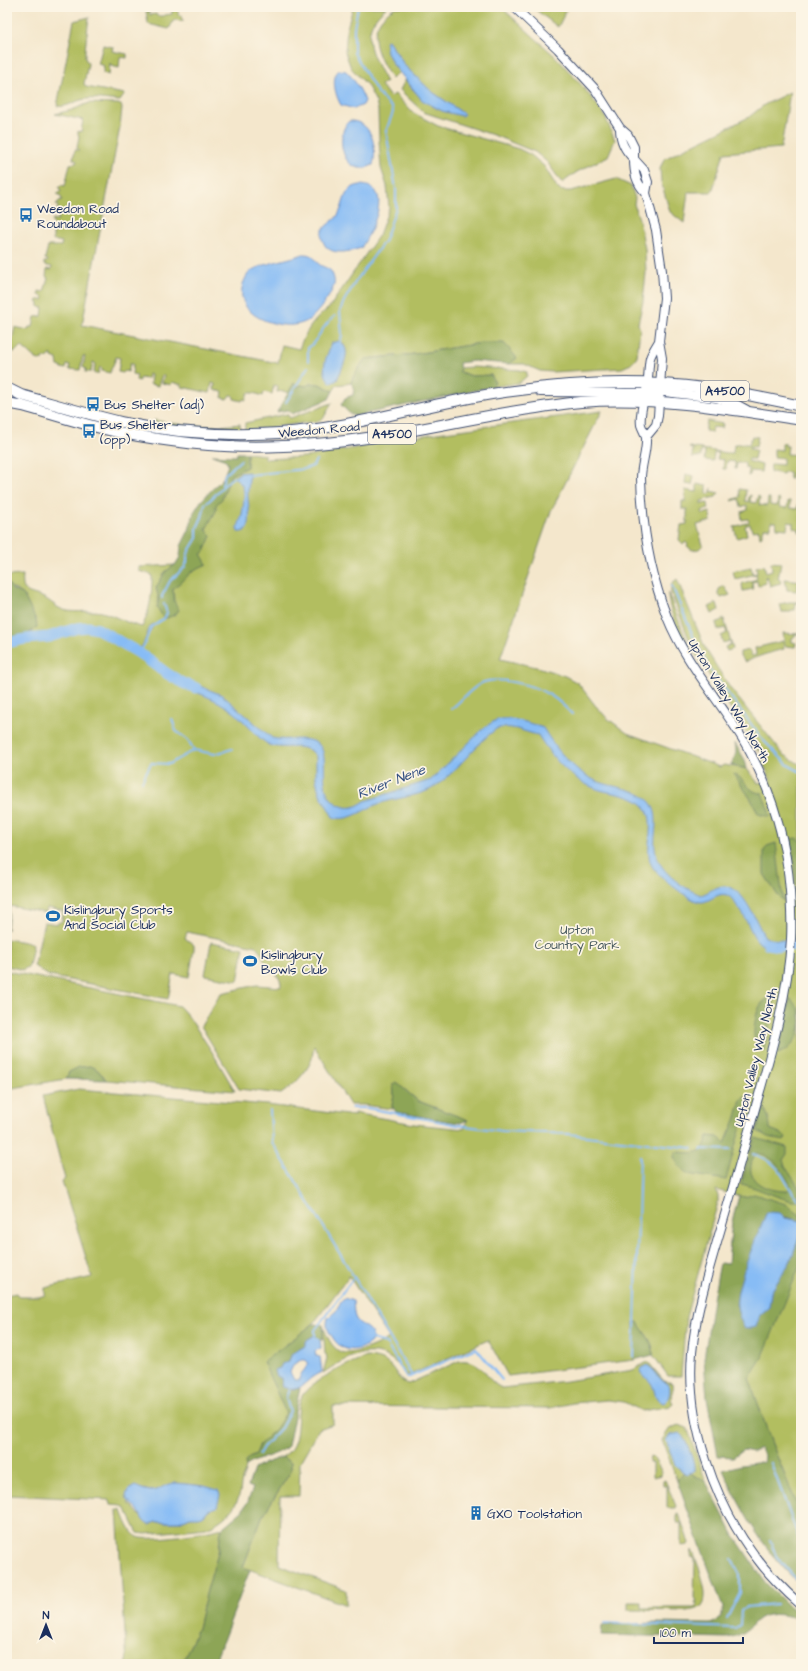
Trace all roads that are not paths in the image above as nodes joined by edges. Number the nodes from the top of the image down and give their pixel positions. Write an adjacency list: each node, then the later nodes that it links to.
1 (514, 7): 2 (street)
2 (659, 340): 4 (street, Upton Valley Way North); 5 (street, Upton Valley Way North)
3 (7, 388): 5 (highway, Weedon Road / A4500)
4 (660, 388): 5 (highway, Weedon Road / A4500); 7 (street, Upton Valley Way North); 8 (highway, Weedon Road / A4500); 9 (street, Weedon Road)
5 (645, 393): 6 (highway, Weedon Road / A4500); 7 (highway, Weedon Road / A4500); 11 (street, Upton Valley Way North)
6 (7, 403)
7 (659, 403): 9 (highway, Weedon Road / A4500); 11 (street, Upton Valley Way North)
8 (801, 406)
9 (752, 412): 10 (highway, Weedon Road / A4500)
10 (801, 420)
11 (646, 437): 12 (street, Upton Valley Way North)
12 (801, 1605)

